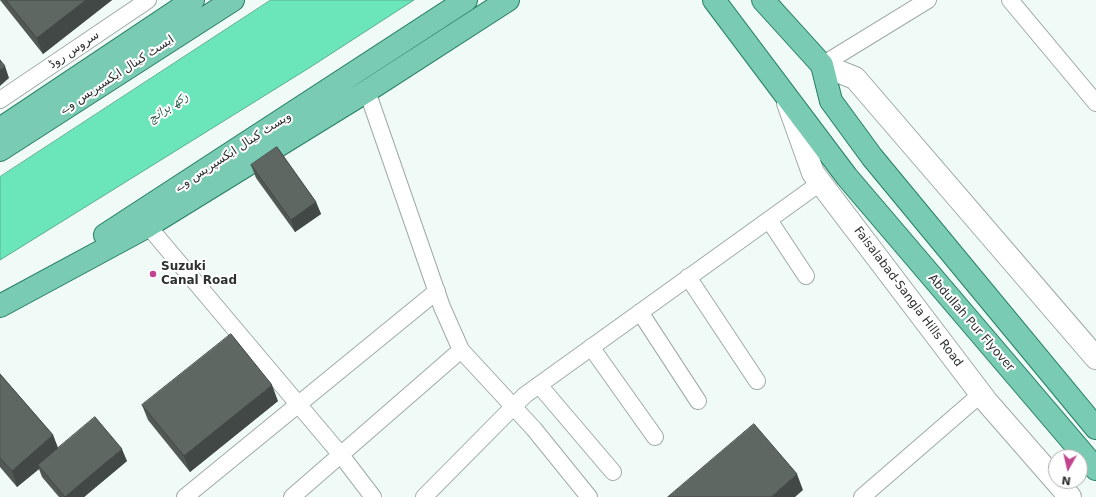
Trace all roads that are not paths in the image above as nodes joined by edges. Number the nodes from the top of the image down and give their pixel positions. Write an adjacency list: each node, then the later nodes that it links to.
1 (148, 0): 15 (street, سروس روڈ)
2 (192, 0): 17 (main road)
3 (233, 0): 18 (main road, ایسٹ کینال ایکسپریس وے)
4 (466, 0): 25 (main road, ویسٹ کینال ایکسپریس وے)
5 (508, 0): 13 (main road)
6 (705, 0): 11 (main road)
7 (714, 0): 11 (main road)
8 (763, 0): 12 (main road)
9 (928, 0): 12 (street)
10 (1010, 0): 16 (street)
11 (731, 21): 14 (main road, Abdullah Pur Flyover)
12 (822, 65): 29 (main road); 36 (main road)
13 (367, 91): 21 (main road); 24 (street)
14 (786, 98): 19 (main road, Faisalabad-Sangla Hills Road); 39 (main road, Abdullah Pur Flyover)
15 (0, 100)
16 (1096, 103)
17 (0, 129)
18 (0, 150)
19 (820, 182): 20 (street); 32 (main road, Faisalabad-Sangla Hills Road)
20 (769, 220): 22 (street); 23 (street)
21 (148, 226): 25 (main road); 34 (street)
22 (806, 276)
23 (688, 277): 26 (street); 30 (street)
24 (437, 291): 28 (street); 34 (street)
25 (0, 304)
26 (640, 312): 27 (street); 33 (street)
27 (591, 347): 31 (street); 37 (street)
28 (461, 350): 35 (street); 38 (street)
29 (1096, 358)
30 (757, 381)
31 (539, 385): 35 (street); 40 (street)
32 (981, 394): 41 (main road, Faisalabad-Sangla Hills Road); 48 (street)
33 (698, 401)
34 (298, 404): 38 (street); 43 (street)
35 (513, 407): 46 (street); 47 (street)
36 (1096, 428)
37 (655, 437)
38 (341, 455): 44 (street); 45 (street)
39 (1096, 469)
40 (613, 472)
41 (1048, 472)
42 (1063, 489): 49 (main road, Faisalabad-Sangla Hills Road)
43 (184, 497)
44 (292, 497)
45 (373, 497)
46 (424, 497)
47 (589, 497)
48 (862, 497)
49 (1070, 497)

